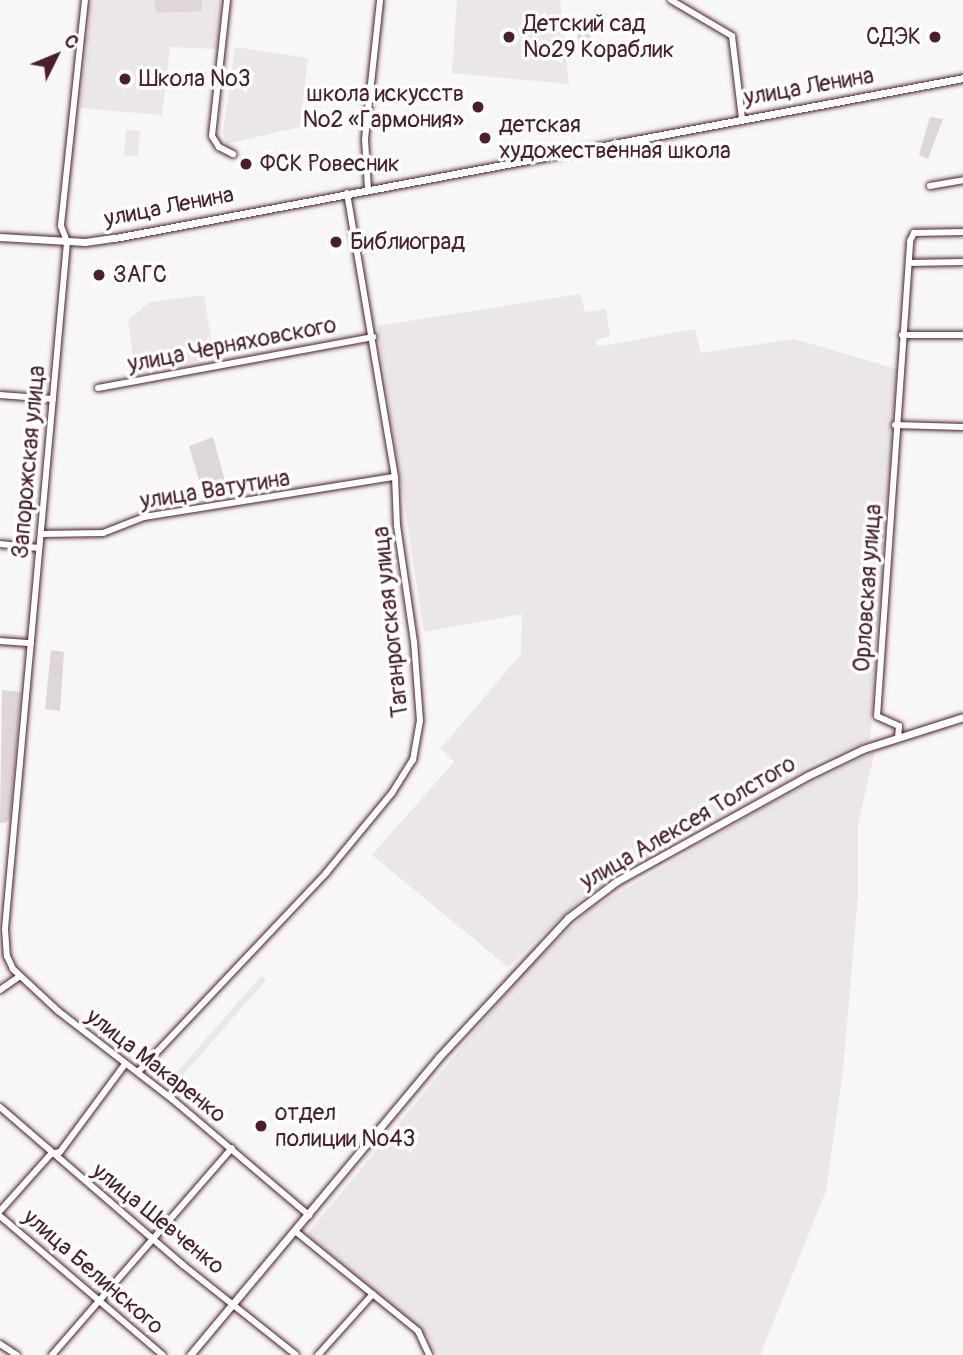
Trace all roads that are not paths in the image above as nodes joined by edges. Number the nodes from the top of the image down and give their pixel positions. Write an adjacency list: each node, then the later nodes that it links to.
1 (85, 0): 14 (street, Запорожская улица)
2 (227, 0): 7 (street)
3 (380, 0): 10 (street)
4 (671, 0): 6 (street)
5 (963, 78): 6 (street, улица Ленина)
6 (742, 119): 10 (street, улица Ленина)
7 (233, 154)
8 (963, 180): 9 (street)
9 (930, 186)
10 (368, 189): 11 (street, улица Ленина)
11 (347, 192): 14 (street, улица Ленина); 19 (street, Таганрогская улица)
12 (963, 232): 16 (street, Орловская улица)
13 (0, 237): 14 (street, улица Ленина)
14 (67, 242): 22 (street, Запорожская улица)
15 (963, 262): 16 (street)
16 (908, 263): 17 (street, Орловская улица)
17 (902, 335): 18 (street); 23 (street, Орловская улица)
18 (963, 335)
19 (373, 337): 20 (street, улица Черняховского); 25 (street, Таганрогская улица)
20 (98, 388)
21 (0, 395): 22 (street)
22 (53, 399): 26 (street, Запорожская улица)
23 (895, 425): 24 (street); 32 (street, Орловская улица)
24 (963, 427)
25 (396, 477): 26 (street, улица Ватутина); 37 (street, Таганрогская улица)
26 (41, 534): 28 (street, Запорожская улица)
27 (0, 544): 28 (street)
28 (39, 548): 30 (street, Запорожская улица)
29 (0, 641): 30 (street)
30 (31, 643): 33 (street, Запорожская улица)
31 (963, 717): 32 (street, улица Алексея Толстого)
32 (898, 738): 42 (street, улица Алексея Толстого)
33 (5, 929): 34 (street, улица Макаренко)
34 (20, 976): 35 (street); 36 (street, улица Макаренко)
35 (0, 990)
36 (125, 1064): 37 (street, улица Макаренко); 40 (street)
37 (138, 1072): 39 (street, улица Макаренко)
38 (0, 1107): 40 (street, улица Шевченко)
39 (232, 1149): 42 (street, улица Макаренко); 44 (street)
40 (51, 1154): 41 (street); 44 (street, улица Шевченко)
41 (0, 1214): 46 (street, улица Белинского)
42 (309, 1215): 43 (street, улица Алексея Толстого)
43 (295, 1231): 45 (street); 47 (street, улица Алексея Толстого)
44 (153, 1239): 46 (street); 47 (street, улица Шевченко)
45 (373, 1294): 49 (street); 55 (street)
46 (99, 1300): 51 (street); 52 (street, улица Белинского)
47 (235, 1303): 53 (street); 54 (street, улица Шевченко)
48 (0, 1344): 50 (street)
49 (427, 1353)
50 (17, 1355)
51 (52, 1355)
52 (163, 1355)
53 (190, 1355)
54 (296, 1355)
55 (318, 1355)

